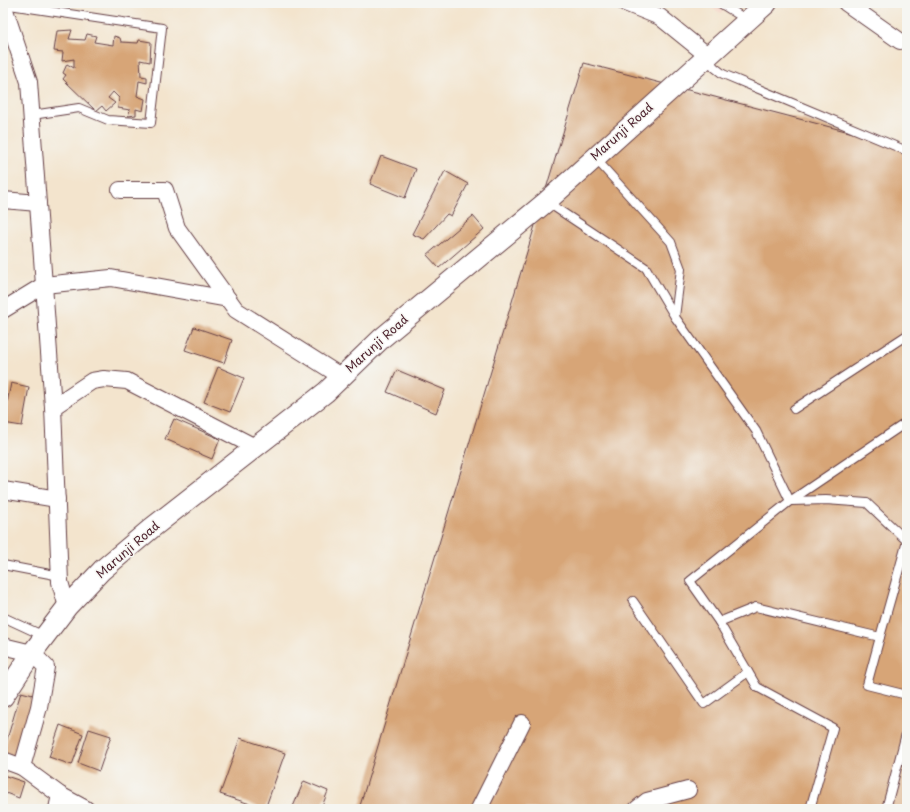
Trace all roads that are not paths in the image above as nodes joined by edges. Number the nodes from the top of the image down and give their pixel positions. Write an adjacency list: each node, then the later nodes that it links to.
1 (625, 3): 8 (street)
2 (720, 3): 6 (lane)
3 (846, 3): 7 (street)
4 (763, 4): 6 (street, Marunji Road)
5 (3, 7): 9 (street); 9 (lane)
6 (747, 20): 8 (street, Marunji Road)
7 (900, 41)
8 (707, 55): 10 (lane); 11 (street, Marunji Road)
9 (32, 115): 15 (street)
10 (907, 151)
11 (594, 157): 14 (street, Marunji Road); 19 (lane)
12 (120, 190): 17 (street)
13 (3, 200): 15 (street)
14 (546, 202): 19 (lane); 21 (street, Marunji Road)
15 (38, 203): 16 (street)
16 (44, 285): 17 (street); 18 (street); 22 (street)
17 (228, 299): 21 (street)
18 (3, 310)
19 (675, 317): 28 (lane)
20 (907, 335): 23 (lane)
21 (342, 376): 25 (street, Marunji Road)
22 (53, 407): 25 (street); 27 (street)
23 (794, 409)
24 (907, 422): 28 (lane)
25 (255, 447): 32 (street, Marunji Road)
26 (3, 490): 27 (street)
27 (57, 498): 30 (street)
28 (790, 501): 34 (lane); 36 (lane)
29 (3, 565): 30 (lane)
30 (60, 576): 32 (street)
31 (633, 601): 39 (lane)
32 (67, 607): 35 (street, Marunji Road)
33 (3, 617): 35 (lane)
34 (719, 622): 36 (lane); 39 (lane)
35 (45, 636): 38 (street, Marunji Road)
36 (880, 637): 40 (lane)
37 (3, 646): 38 (street)
38 (32, 653): 41 (street, Marunji Road); 45 (street)
39 (748, 672): 51 (lane)
40 (907, 695)
41 (3, 697)
42 (522, 723): 49 (street)
43 (907, 730): 52 (lane)
44 (3, 760): 45 (street)
45 (22, 767): 47 (street)
46 (688, 790): 50 (street)
47 (58, 802): 48 (street)
48 (86, 809)
49 (479, 809)
50 (637, 809)
51 (810, 809)
52 (886, 809)

